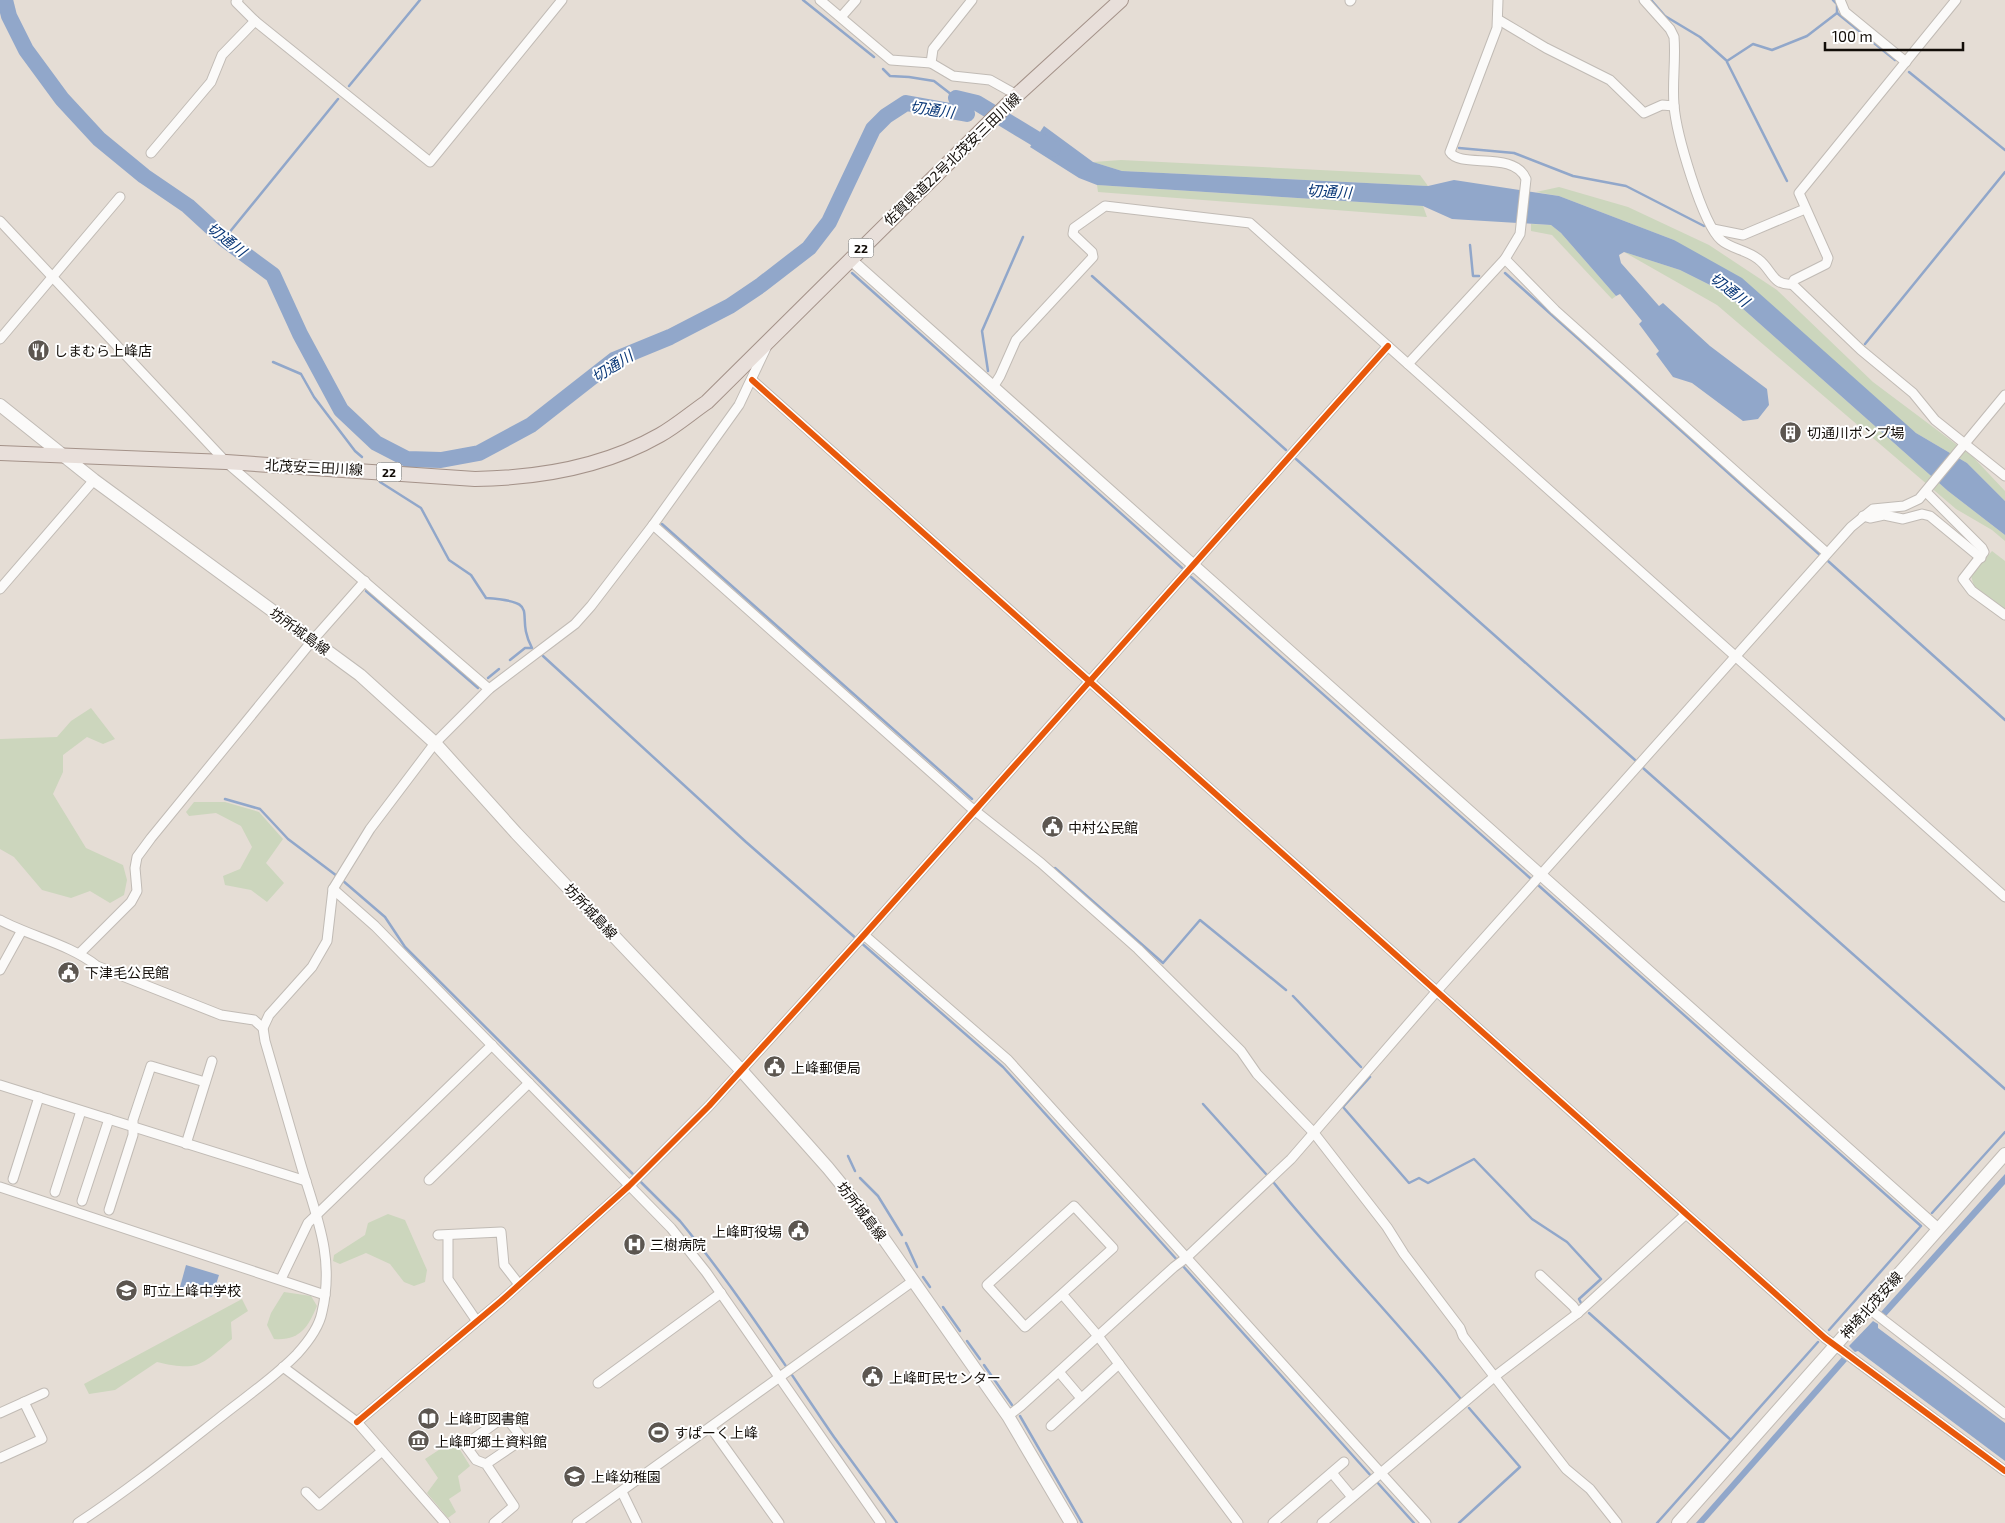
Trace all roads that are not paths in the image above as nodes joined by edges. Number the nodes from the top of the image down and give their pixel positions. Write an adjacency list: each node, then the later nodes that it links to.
1 (238, 0): 13 (street)
2 (562, 0): 13 (street)
3 (820, 0): 11 (street)
4 (856, 0): 11 (street)
5 (972, 0): 15 (street)
6 (1121, 0): 16 (main road, 佐賀県道22号北茂安三田川線 / 22)
7 (1498, 0): 12 (street)
8 (1644, 0): 17 (street)
9 (1840, 0): 14 (street)
10 (1956, 0): 14 (street)
11 (842, 17): 15 (street)
12 (1499, 20): 17 (street); 24 (street)
13 (255, 21): 18 (street)
14 (1906, 62): 20 (street)
15 (931, 63): 16 (street)
16 (1015, 97): 23 (main road, 佐賀県道22号北茂安三田川線 / 22)
17 (1674, 106): 22 (street)
18 (152, 153)
19 (120, 197): 25 (street)
20 (1805, 209): 22 (street); 26 (street)
21 (0, 221): 25 (street)
22 (1713, 229): 26 (street)
23 (850, 259): 28 (main road, 佐賀県道22号北茂安三田川線 / 22); 33 (street)
24 (1505, 259): 30 (street); 45 (street)
25 (53, 278): 27 (street); 39 (street)
26 (1792, 284): 36 (street)
27 (0, 339)
28 (770, 340): 31 (main road, 佐賀県道22号北茂安三田川線 / 22); 32 (street)
29 (1388, 346): 30 (street); 33 (street); 47 (street)
30 (1408, 364): 52 (street)
31 (746, 365): 39 (main road, 北茂安三田川線 / 22)
32 (752, 380): 44 (street); 53 (street)
33 (993, 387): 47 (street)
34 (2005, 395): 36 (street)
35 (0, 405): 38 (main road, 坊所城島線)
36 (1964, 445): 40 (street); 42 (street)
37 (0, 453): 38 (main road, 北茂安三田川線 / 22)
38 (63, 456): 39 (main road, 北茂安三田川線 / 22); 41 (main road, 坊所城島線)
39 (226, 462): 48 (street)
40 (2005, 476)
41 (94, 480): 49 (street); 51 (main road, 坊所城島線)
42 (1926, 491): 43 (street); 46 (street)
43 (1863, 516): 45 (street); 46 (street)
44 (653, 525): 54 (street); 56 (street)
45 (1828, 553): 52 (street)
46 (1981, 558): 50 (street)
47 (1193, 565): 53 (street); 57 (street)
48 (364, 582): 51 (street); 54 (street)
49 (0, 589)
50 (2005, 615)
51 (312, 641): 55 (main road, 坊所城島線); 63 (street)
52 (1735, 656): 57 (street); 59 (street)
53 (1089, 682): 56 (street); 65 (street)
54 (489, 689): 55 (street)
55 (435, 743): 58 (street); 69 (main road, 坊所城島線)
56 (976, 810): 62 (street); 77 (street)
57 (1540, 875): 65 (street); 90 (street)
58 (333, 889): 66 (street); 67 (street)
59 (2005, 897)
60 (0, 920): 61 (street)
61 (21, 932): 63 (street); 64 (street)
62 (860, 939): 69 (street); 93 (street)
63 (80, 953): 66 (street)
64 (0, 970)
65 (1436, 992): 77 (street); 89 (street)
66 (263, 1028): 82 (street)
67 (492, 1045): 71 (street); 88 (street)
68 (212, 1061): 70 (street)
69 (741, 1070): 83 (street); 96 (main road, 坊所城島線)
70 (206, 1082): 76 (street); 78 (street)
71 (529, 1083): 81 (street); 83 (street)
72 (0, 1085): 73 (street)
73 (39, 1098): 74 (street); 80 (street)
74 (81, 1111): 75 (street); 85 (street)
75 (109, 1120): 76 (street); 86 (street)
76 (133, 1127): 78 (street); 87 (street)
77 (1314, 1133): 93 (street); 110 (street)
78 (186, 1144): 82 (street)
79 (2005, 1154): 90 (main road, 神埼北茂安線)
80 (12, 1178)
81 (429, 1180)
82 (306, 1181): 88 (street)
83 (630, 1186): 97 (street); 98 (street)
84 (0, 1187): 95 (street)
85 (55, 1192)
86 (82, 1201)
87 (109, 1210)
88 (318, 1215): 95 (street); 100 (street)
89 (1685, 1216): 102 (street); 105 (street)
90 (1938, 1229): 101 (main road, 神埼北茂安線)
91 (438, 1235): 92 (street)
92 (448, 1236): 97 (street); 103 (street)
93 (1186, 1258): 104 (street); 127 (street)
94 (1540, 1275): 102 (street)
95 (281, 1279): 100 (street)
96 (913, 1282): 109 (street); 117 (main road, 坊所城島線)
97 (518, 1284): 103 (street)
98 (721, 1293): 109 (street); 111 (street)
99 (1062, 1294): 99 (street); 104 (street)
100 (325, 1295): 107 (street)
101 (1872, 1312): 105 (main road, 神埼北茂安線); 116 (street)
102 (1578, 1313): 110 (street)
103 (476, 1320): 118 (street)
104 (1098, 1336): 106 (street); 108 (street)
105 (1840, 1349): 125 (street); 144 (main road, 神埼北茂安線)
106 (1119, 1364): 113 (street); 139 (street)
107 (283, 1367): 118 (street); 131 (street)
108 (1059, 1372): 113 (street); 117 (street)
109 (787, 1374): 120 (street); 137 (street)
110 (1494, 1378): 127 (street); 143 (street)
111 (598, 1383)
112 (44, 1392): 114 (street)
113 (1081, 1398): 119 (street)
114 (24, 1402): 115 (street); 122 (street)
115 (0, 1413)
116 (2005, 1414)
117 (1008, 1416): 138 (main road, 坊所城島線)
118 (357, 1422): 121 (street)
119 (1051, 1426)
120 (711, 1428): 129 (street); 136 (street)
121 (382, 1451): 128 (street); 132 (street)
122 (0, 1458)
123 (1344, 1462): 126 (street)
124 (486, 1464): 124 (street); 133 (street)
125 (2005, 1471)
126 (1332, 1473): 130 (street); 140 (street)
127 (1376, 1477): 130 (street); 142 (street)
128 (306, 1492)
129 (622, 1492): 134 (street); 135 (street)
130 (1352, 1497): 141 (street)
131 (78, 1523)
132 (445, 1523)
133 (494, 1523)
134 (577, 1523)
135 (637, 1523)
136 (779, 1523)
137 (880, 1523)
138 (1071, 1523)
139 (1238, 1523)
140 (1273, 1523)
141 (1322, 1523)
142 (1426, 1523)
143 (1617, 1523)
144 (1678, 1523)

